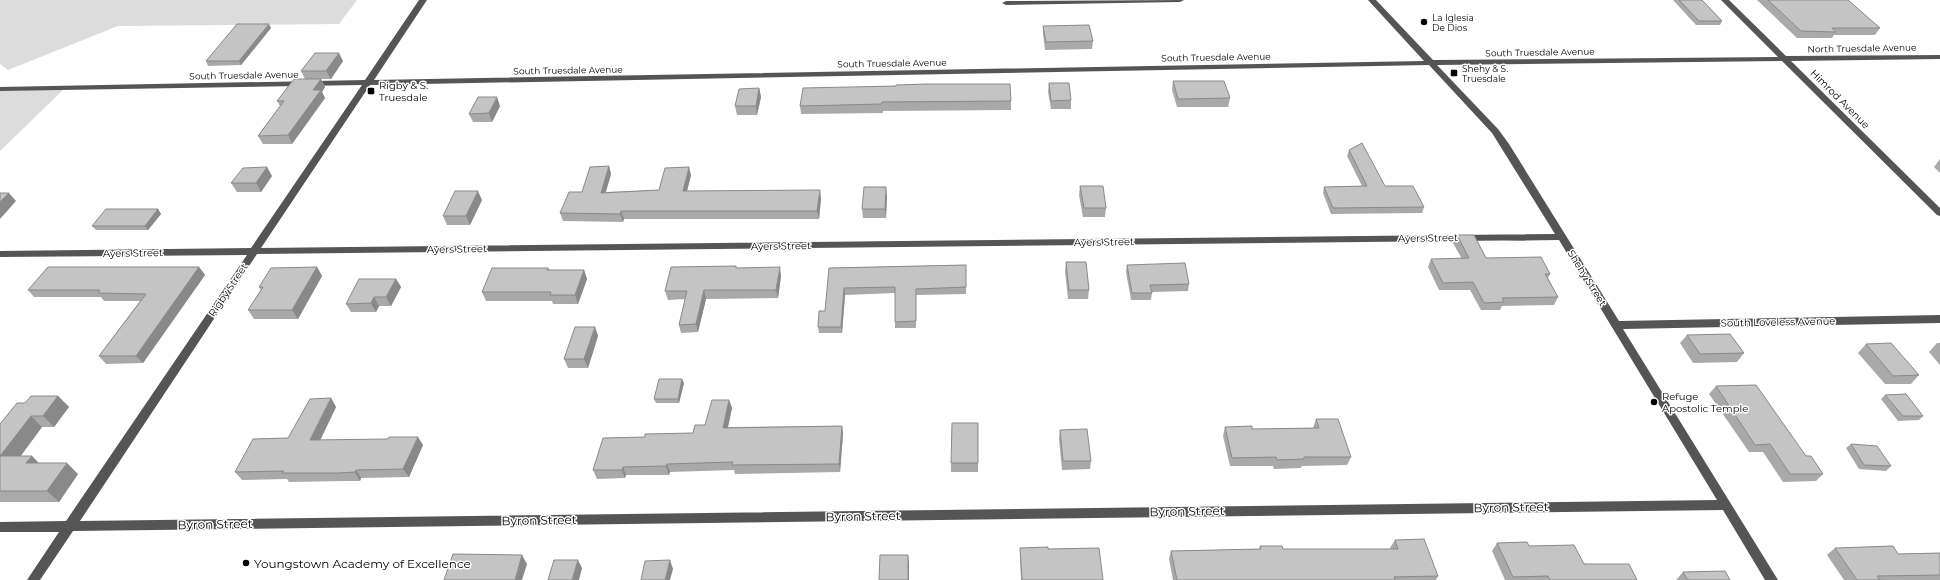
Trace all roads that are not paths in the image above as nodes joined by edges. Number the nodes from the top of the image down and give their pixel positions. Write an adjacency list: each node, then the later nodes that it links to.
1 (424, 0): 9 (street, Rigby Street)
2 (1180, 0): 5 (street)
3 (1372, 0): 8 (street, Shehy Street)
4 (1725, 0): 7 (street, Himrod Avenue)
5 (1006, 3)
6 (1940, 57): 7 (street, North Truesdale Avenue)
7 (1784, 59): 8 (street, South Truesdale Avenue); 11 (street, Himrod Avenue)
8 (1431, 63): 9 (street, South Truesdale Avenue); 12 (street, Shehy Street)
9 (367, 83): 10 (street, South Truesdale Avenue); 13 (street, Rigby Street)
10 (0, 89)
11 (1940, 213)
12 (1561, 237): 13 (street, Ayers Street); 16 (street, Shehy Street)
13 (254, 252): 14 (street, Ayers Street); 18 (street, Rigby Street)
14 (0, 254)
15 (1940, 319): 16 (street, South Loveless Avenue)
16 (1617, 325): 17 (street, Shehy Street)
17 (1726, 504): 18 (street, Byron Street); 21 (street, Shehy Street)
18 (69, 526): 19 (street, Byron Street); 20 (street, Rigby Street)
19 (0, 527)
20 (33, 580)
21 (1772, 580)

